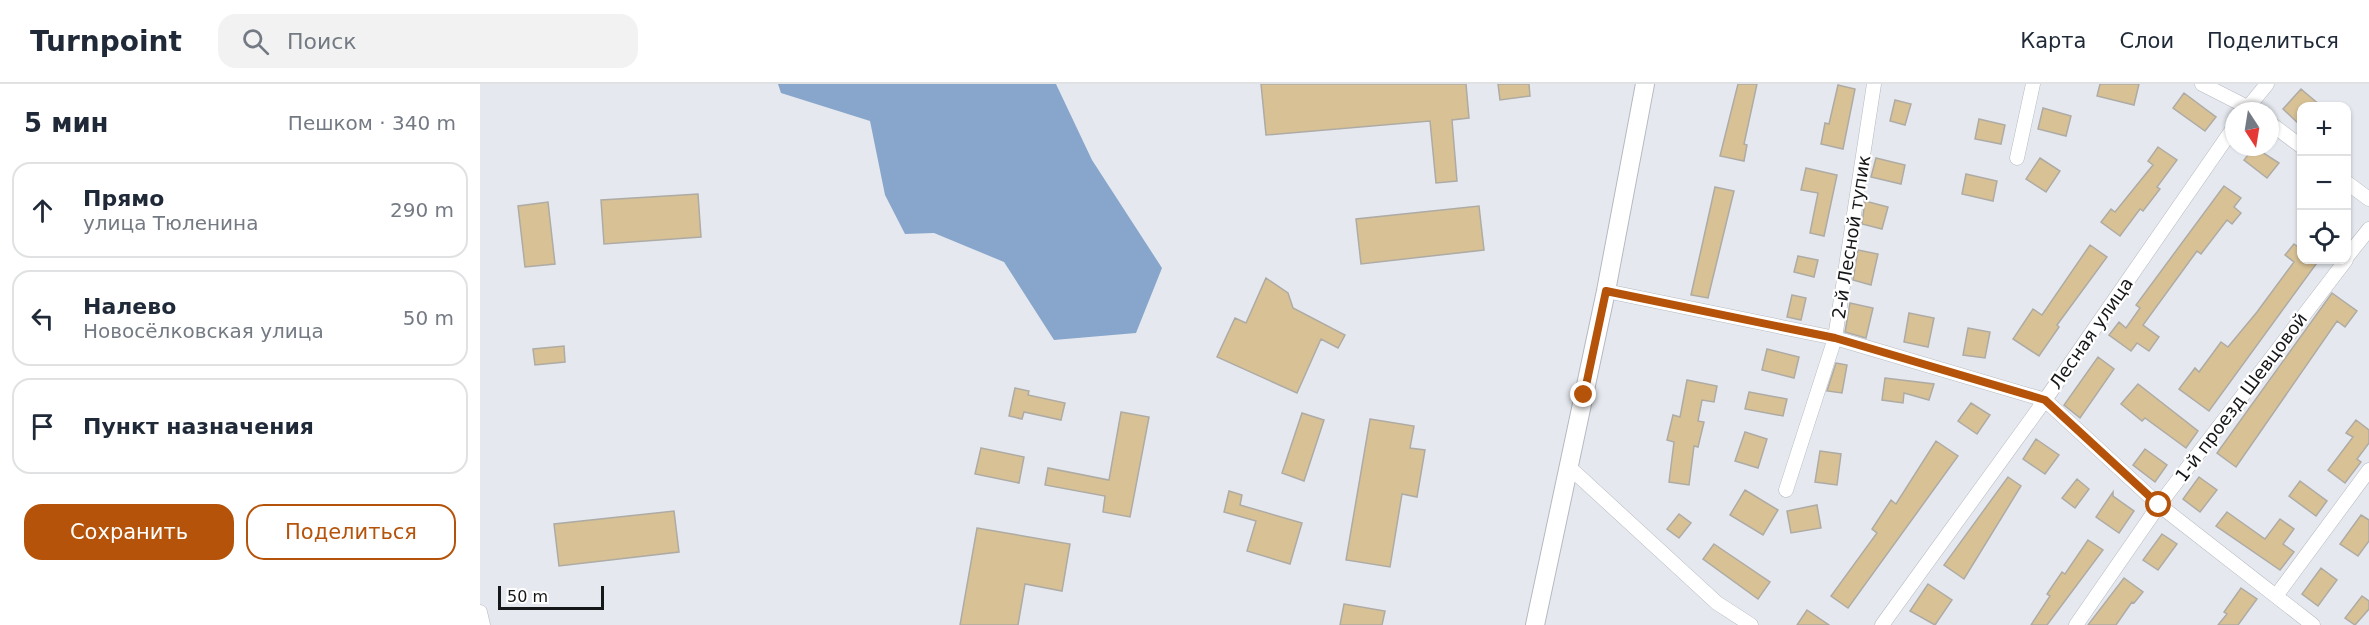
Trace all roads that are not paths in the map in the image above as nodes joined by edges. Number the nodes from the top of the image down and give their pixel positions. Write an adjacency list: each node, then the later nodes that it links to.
1 (1645, 84): 17 (main road)
2 (1874, 84): 18 (street, 2-й Лесной тупик)
3 (2032, 84): 11 (street)
4 (2202, 84): 6 (street)
5 (2266, 84): 7 (street)
6 (2236, 102)
7 (2254, 102)
8 (2279, 130): 10 (street)
9 (2225, 140): 19 (street, Лесная улица)
10 (2297, 144)
11 (2017, 158)
12 (2351, 186): 13 (street)
13 (2369, 200)
14 (2369, 229): 15 (street, 1-й проезд Шевцовой)
15 (2351, 252)
16 (2342, 264): 23 (street, 1-й проезд Шевцовой)
17 (1606, 291): 18 (street); 20 (main road)
18 (1835, 338): 19 (street); 22 (street, 2-й Лесной тупик)
19 (2045, 400): 23 (street); 29 (street, Лесная улица)
20 (1569, 467): 27 (main road); 28 (street)
21 (2369, 470): 24 (street)
22 (1786, 490)
23 (2159, 505): 24 (street); 30 (street, 1-й проезд Шевцовой)
24 (2276, 596): 31 (street)
25 (480, 612): 26 (street)
26 (483, 625)
27 (1535, 625)
28 (1752, 625)
29 (1882, 625)
30 (2076, 625)
31 (2313, 625)

